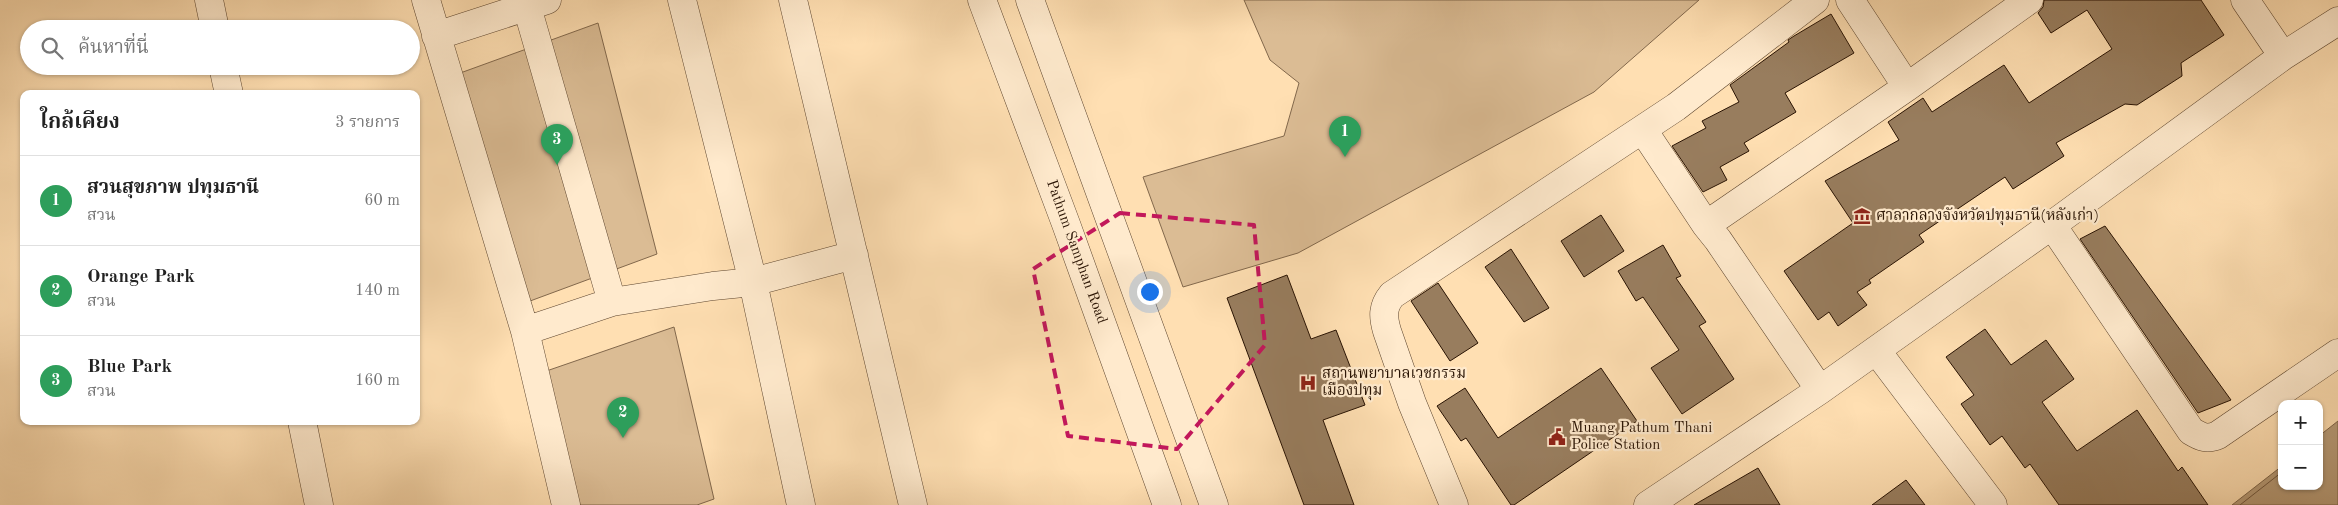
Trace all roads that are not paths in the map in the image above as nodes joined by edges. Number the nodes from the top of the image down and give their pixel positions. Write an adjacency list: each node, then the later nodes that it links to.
1 (209, 0): 12 (street)
2 (426, 0): 14 (street)
3 (682, 0): 23 (street)
4 (793, 0): 22 (street)
5 (982, 0): 34 (street, Pathum Samphan Road)
6 (1030, 0): 35 (street)
7 (1815, 0): 19 (street)
8 (1850, 0): 17 (street)
9 (2029, 0): 17 (street)
10 (2245, 0): 15 (street)
11 (537, 4): 14 (street); 24 (street)
12 (213, 20)
13 (2338, 21): 15 (street)
14 (436, 36): 25 (street)
15 (2283, 56): 21 (street)
16 (225, 75): 18 (street)
17 (1907, 87): 20 (street)
18 (228, 90)
19 (1643, 130): 20 (street); 36 (street)
20 (1706, 225): 28 (street)
21 (2052, 225): 26 (street); 27 (street)
22 (854, 256): 23 (street); 33 (street)
23 (753, 282): 24 (street); 32 (street)
24 (612, 302): 25 (street)
25 (525, 331): 31 (street)
26 (1876, 350): 28 (street); 38 (street)
27 (2338, 353)
28 (1820, 390): 37 (street)
29 (303, 425): 30 (street)
30 (319, 505)
31 (566, 505)
32 (801, 505)
33 (913, 505)
34 (1167, 505)
35 (1214, 505)
36 (1454, 505)
37 (1648, 505)
38 (1993, 505)

